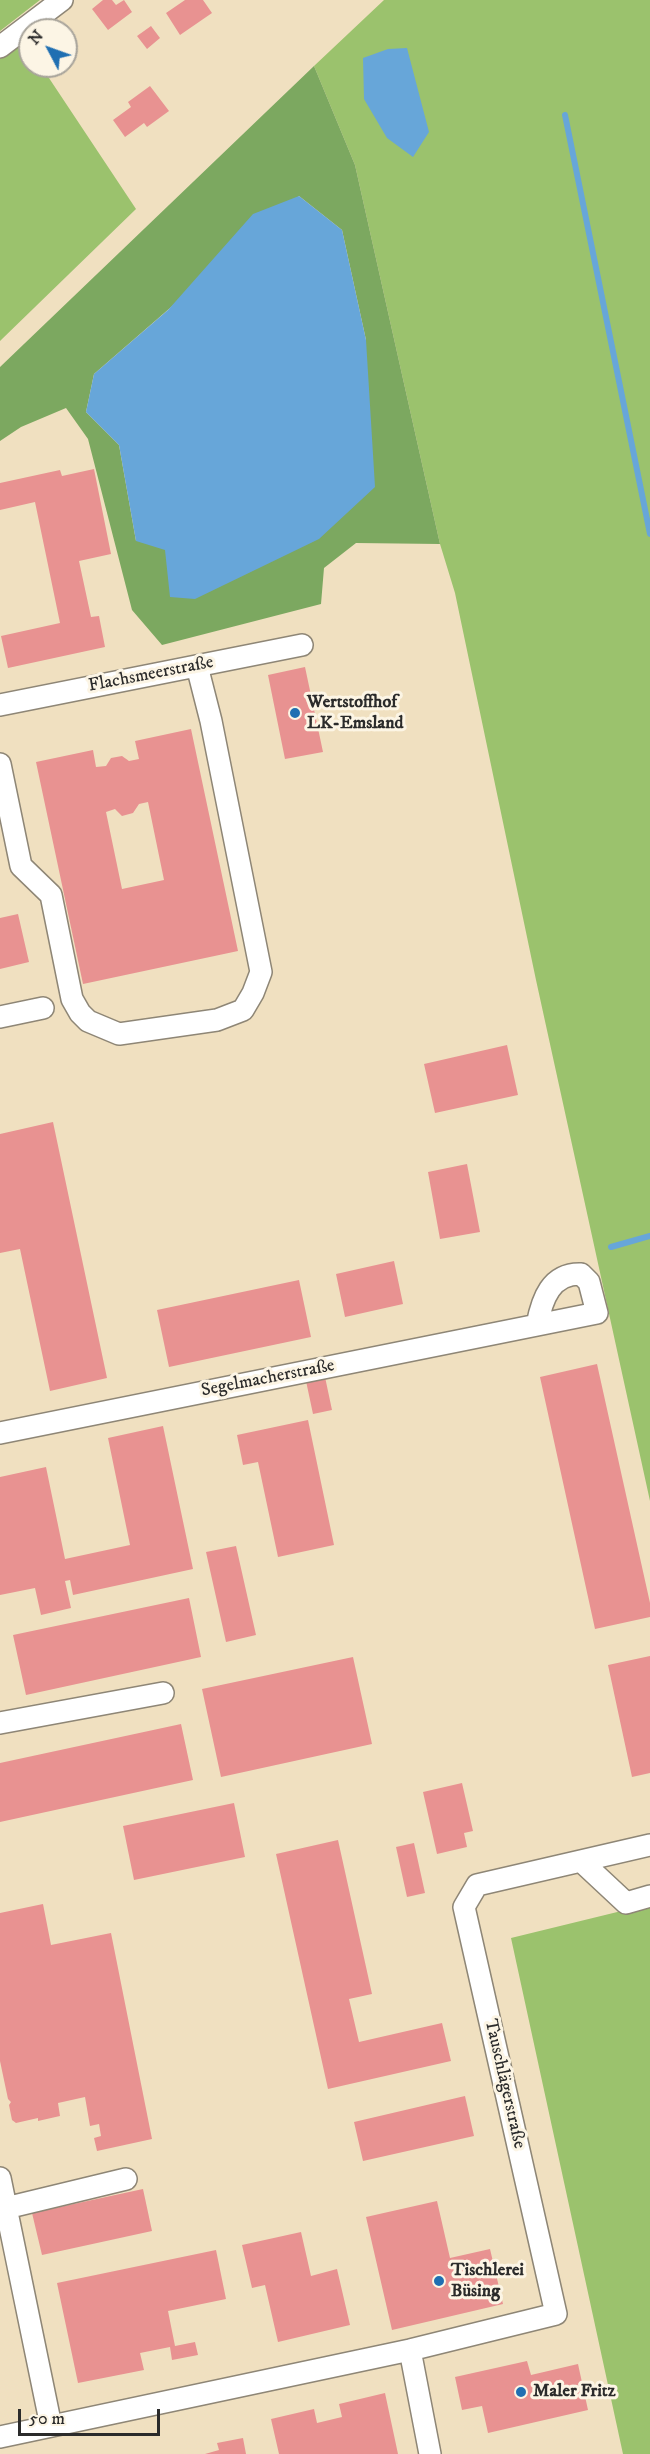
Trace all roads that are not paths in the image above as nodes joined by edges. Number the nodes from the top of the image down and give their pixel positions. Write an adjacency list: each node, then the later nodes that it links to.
1 (62, 0): 2 (street)
2 (0, 47)
3 (302, 645): 4 (street, Flachsmeerstraße)
4 (197, 666): 5 (street, Flachsmeerstraße); 6 (street)
5 (0, 705)
6 (0, 764)
7 (43, 1008): 8 (street)
8 (0, 1017)
9 (537, 1325): 10 (street, Segelmacherstraße)
10 (0, 1433)
11 (163, 1694): 12 (street)
12 (0, 1723)
13 (650, 1845): 14 (street, Tauschlägerstraße)
14 (581, 1861): 15 (street); 19 (street, Tauschlägerstraße)
15 (650, 1896)
16 (0, 2178): 18 (street)
17 (126, 2180): 18 (street)
18 (6, 2208): 20 (street)
19 (410, 2350): 20 (street, Tauschlägerstraße); 22 (street)
20 (51, 2426): 21 (street, Tauschlägerstraße)
21 (0, 2437)
22 (430, 2454)

